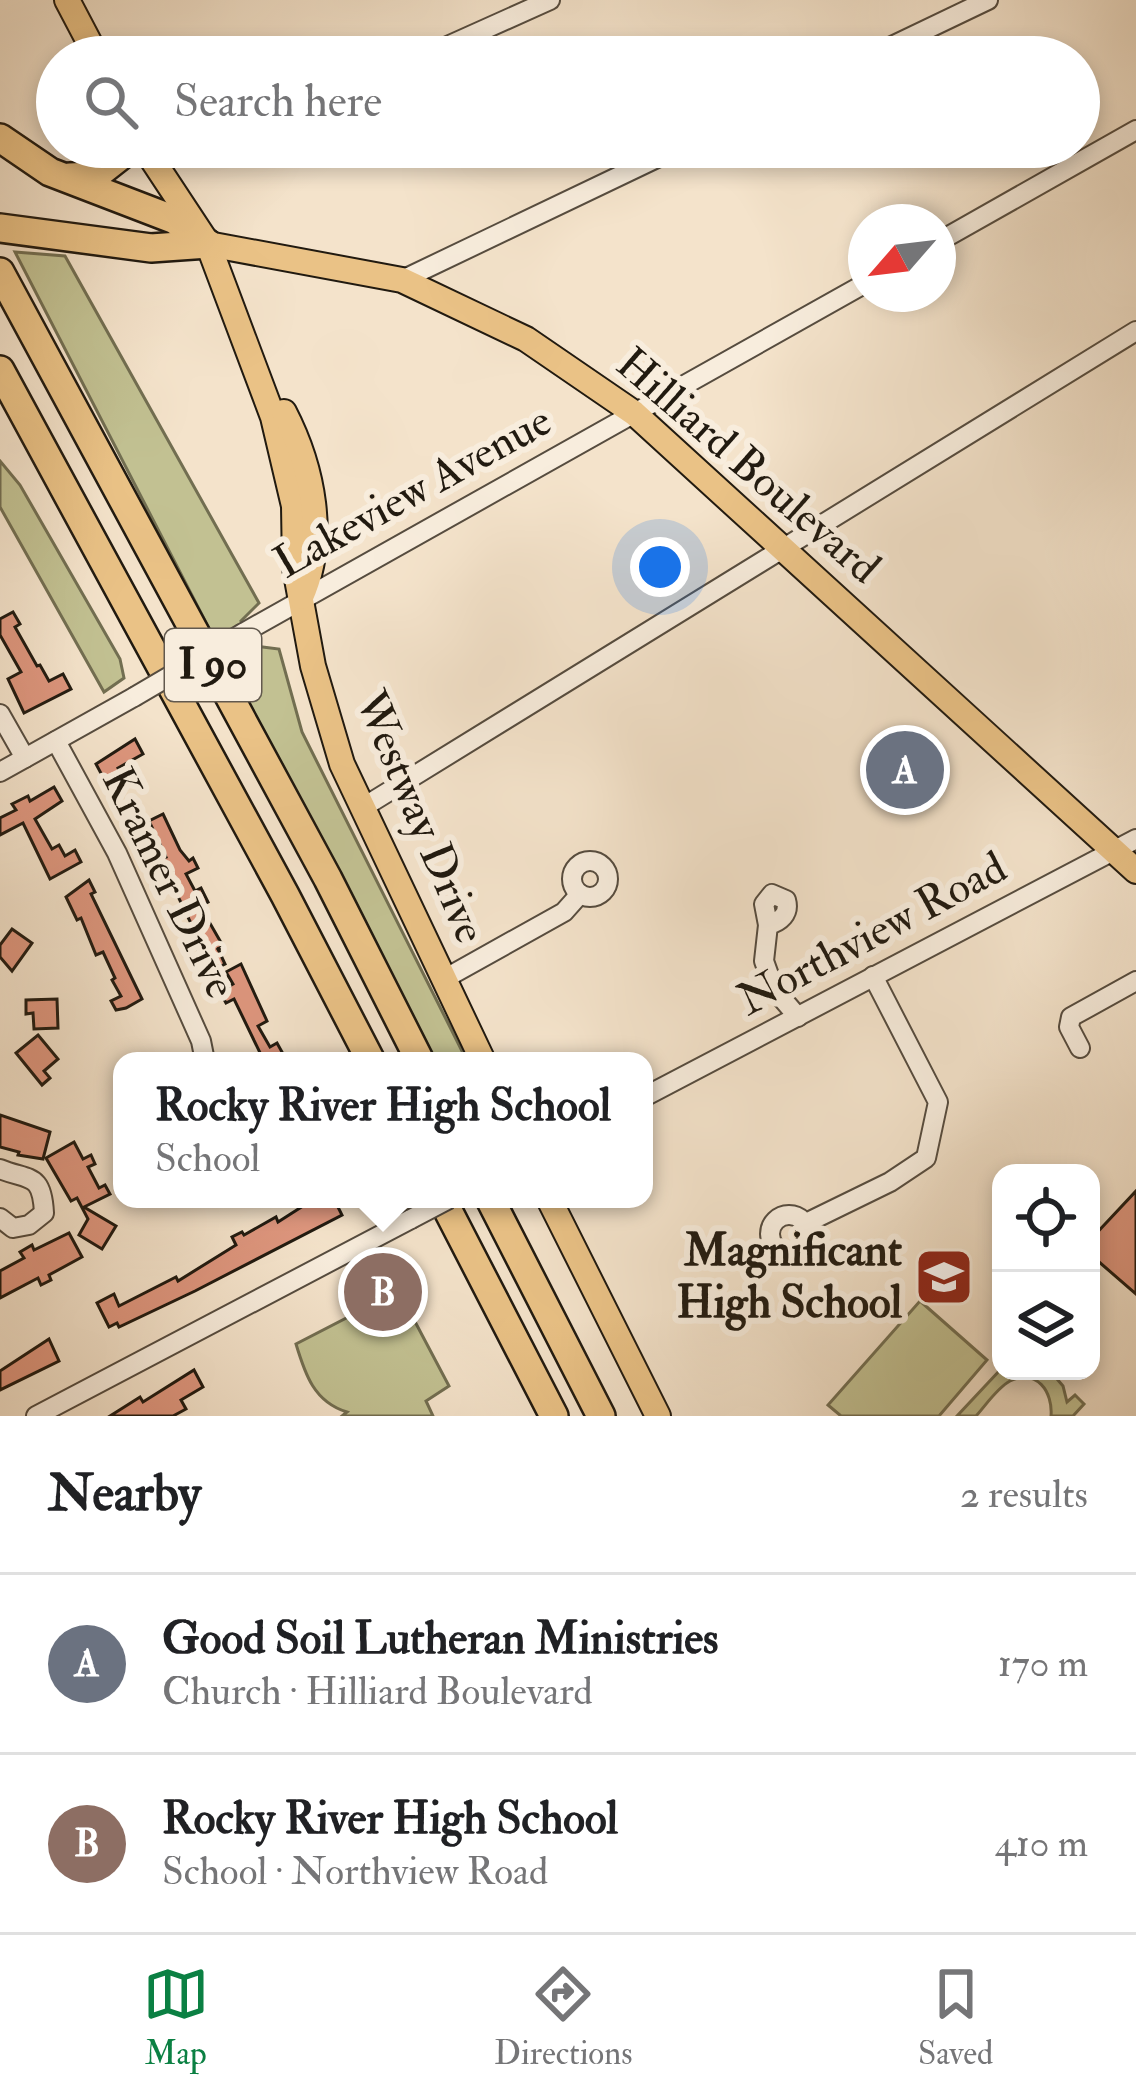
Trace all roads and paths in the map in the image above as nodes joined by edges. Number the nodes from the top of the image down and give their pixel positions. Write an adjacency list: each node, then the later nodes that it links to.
1 (67, 0): 4 (main road)
2 (550, 0): 5 (street)
3 (988, 0): 6 (street)
4 (86, 36)
5 (470, 36)
6 (913, 36)
7 (1136, 130): 9 (street)
8 (0, 138): 10 (highway)
9 (1100, 150)
10 (36, 161)
11 (46, 168): 16 (highway)
12 (105, 168): 16 (highway)
13 (158, 168): 19 (main road)
14 (636, 168): 21 (street)
15 (1069, 168): 18 (street)
16 (54, 173): 19 (highway)
17 (0, 228): 19 (highway)
18 (956, 232)
19 (208, 244): 21 (main road, Hilliard Boulevard); 27 (main road, Westway Drive)
20 (0, 272): 44 (highway, I 90)
21 (402, 280): 25 (main road, Hilliard Boulevard)
22 (848, 293): 25 (street, Lakeview Avenue)
23 (1136, 332): 26 (street)
24 (0, 370): 43 (highway, I 90)
25 (634, 413): 26 (main road, Hilliard Boulevard); 27 (street, Lakeview Avenue)
26 (784, 548): 32 (street); 33 (main road, Hilliard Boulevard)
27 (300, 600): 29 (street, Lakeview Avenue, bridge); 32 (main road, Westway Drive)
28 (0, 714): 30 (street)
29 (56, 741): 30 (street, Lakeview Avenue); 42 (street, Kramer Drive)
30 (25, 758): 31 (street, Lakeview Avenue)
31 (0, 772)
32 (362, 808): 38 (main road, Westway Drive)
33 (1125, 845): 34 (main road, Hilliard Boulevard); 37 (street, Northview Road)
34 (1136, 871)
35 (580, 894): 38 (street)
36 (768, 925): 40 (street)
37 (873, 976): 40 (street, Northview Road); 53 (street)
38 (444, 979): 45 (main road, Westway Drive)
39 (1136, 981): 41 (street)
40 (798, 1017): 46 (street, Northview Road)
41 (1080, 1048)
42 (203, 1052)
43 (366, 1052)
44 (415, 1052)
45 (479, 1052)
46 (653, 1092)
47 (4, 1177): 52 (street)
48 (430, 1208): 54 (street, bridge)
49 (450, 1208): 55 (highway)
50 (495, 1208): 56 (highway)
51 (554, 1208): 57 (main road)
52 (0, 1218)
53 (804, 1224)
54 (36, 1416)
55 (554, 1416)
56 (601, 1416)
57 (658, 1416)

